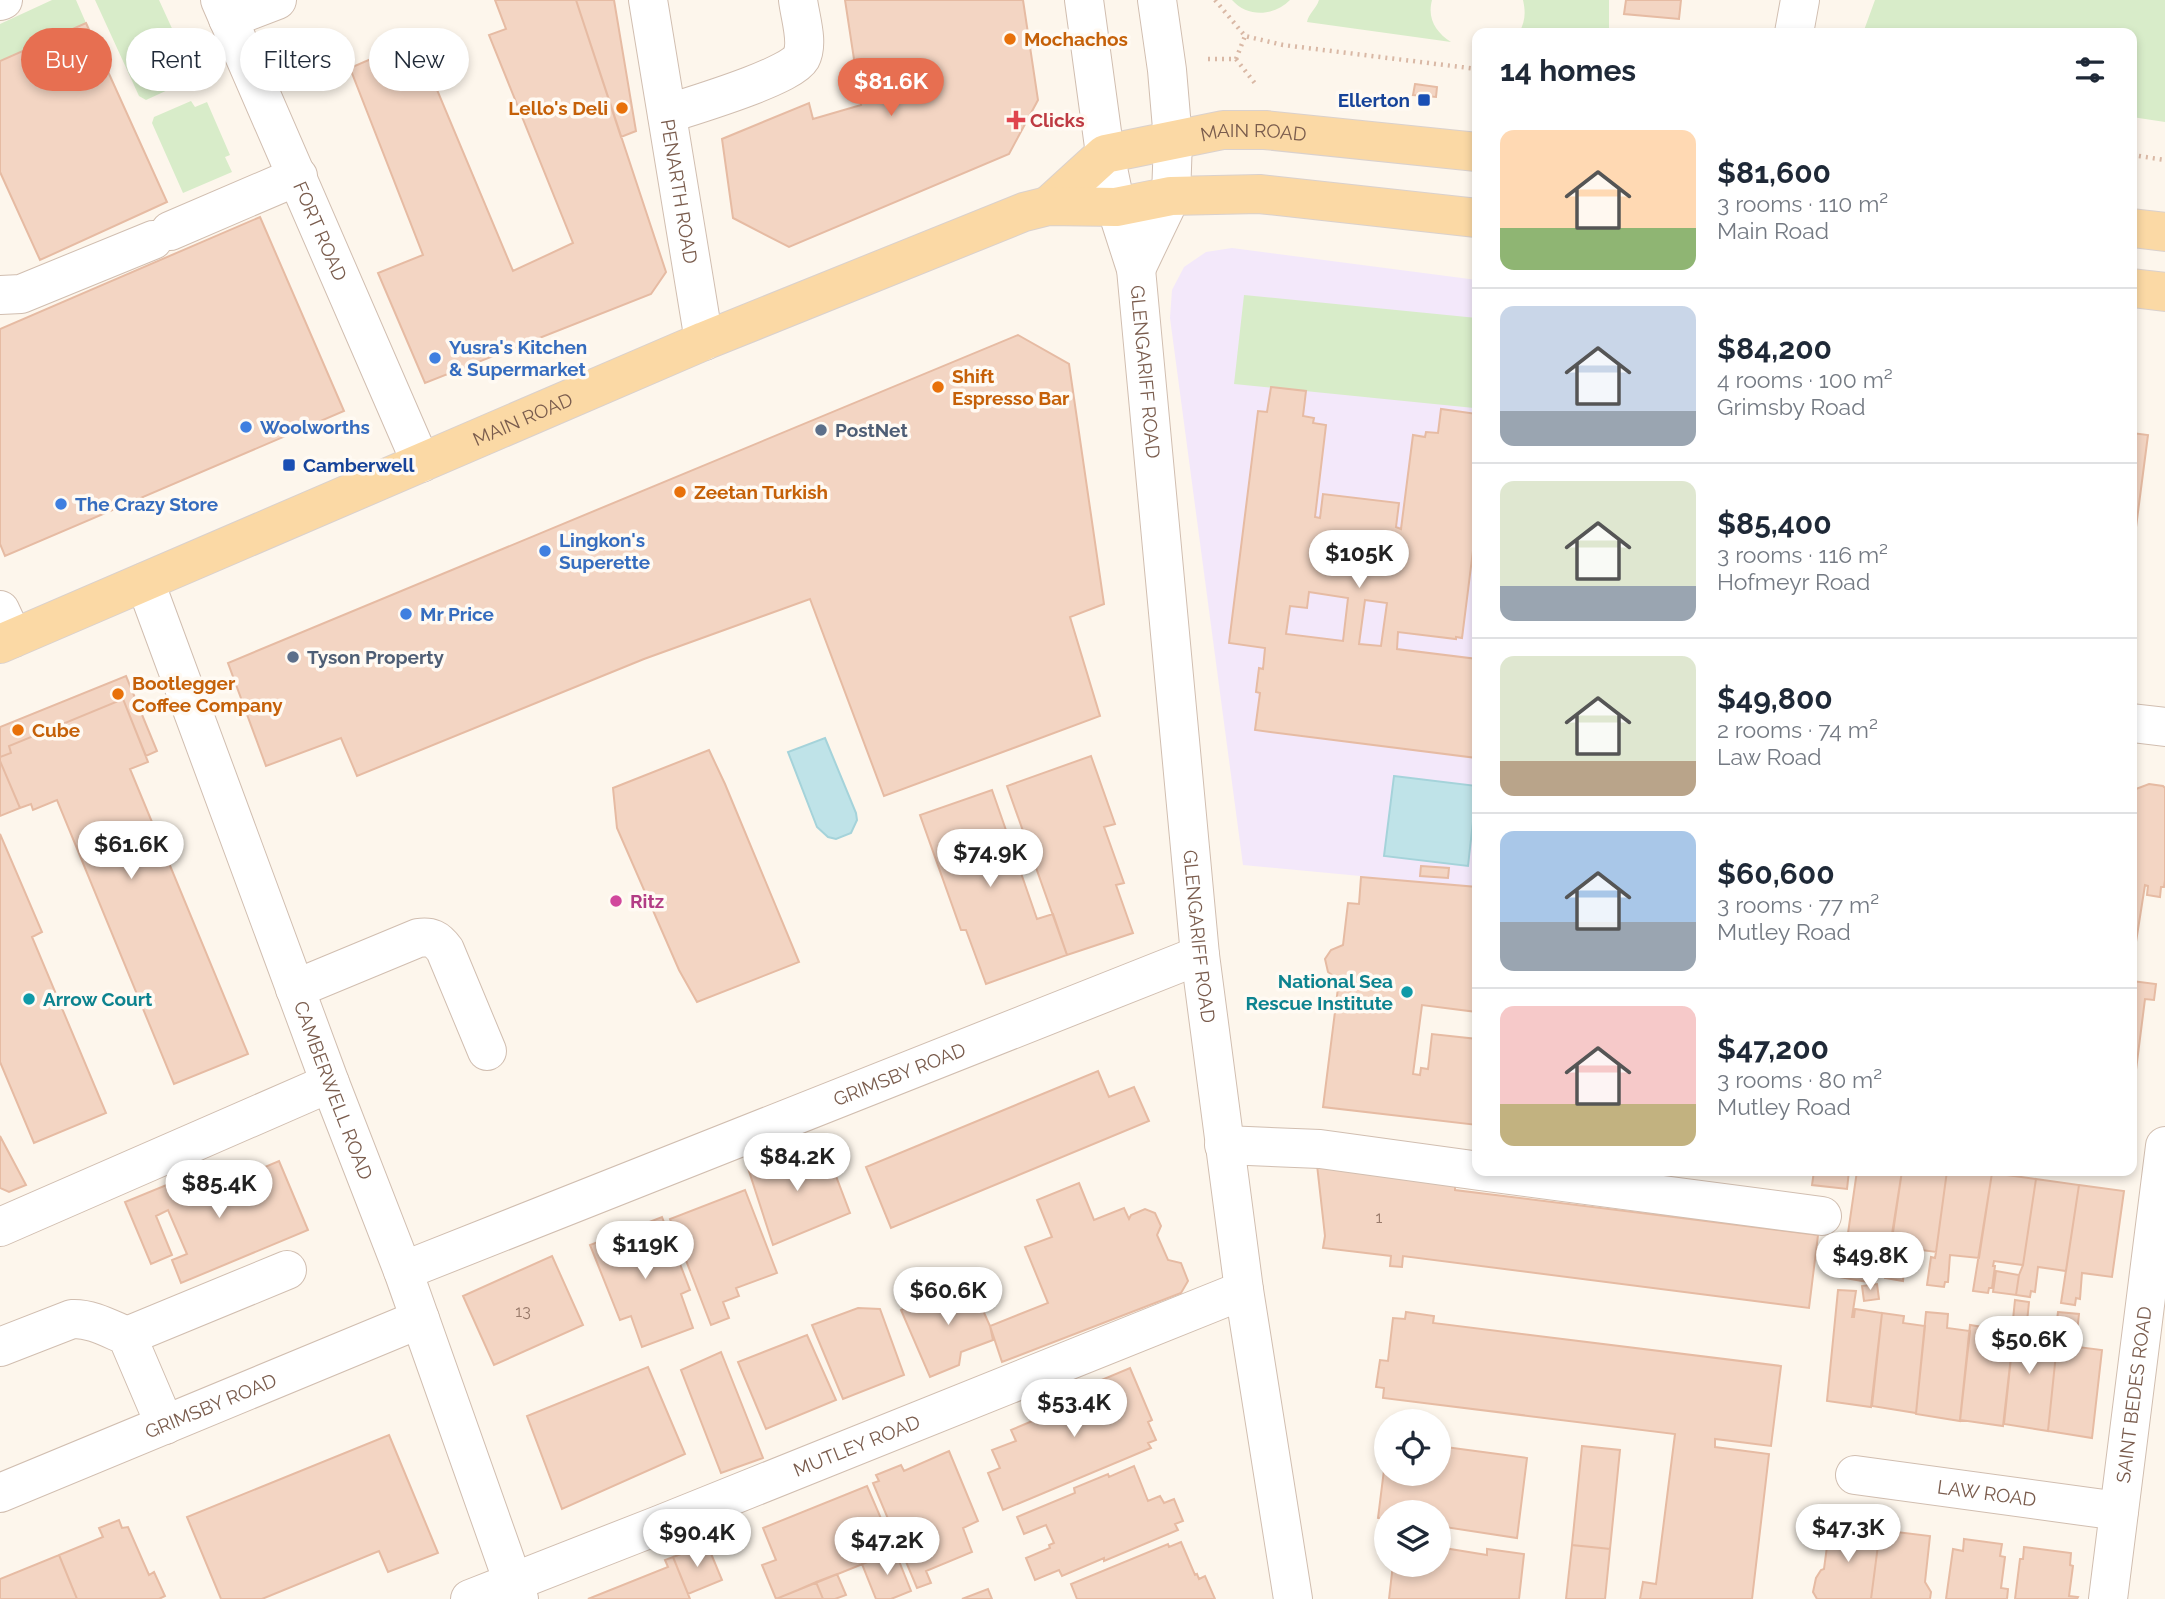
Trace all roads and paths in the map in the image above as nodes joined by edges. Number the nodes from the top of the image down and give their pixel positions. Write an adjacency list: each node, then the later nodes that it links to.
1 (277, 0): 8 (street)
2 (648, 0): 15 (street, PENARTH ROAD)
3 (798, 0): 15 (street)
4 (1084, 0): 18 (street, GLENGARIFF ROAD)
5 (1157, 0): 16 (street)
6 (1215, 0): 10 (path)
7 (1800, 0): 9 (street)
8 (224, 9): 21 (street, FORT ROAD)
9 (1795, 28)
10 (1245, 36): 12 (path); 13 (path)
11 (1200, 59): 12 (path)
12 (1236, 59): 14 (path)
13 (1472, 68)
14 (1259, 89)
15 (667, 114): 32 (street, PENARTH ROAD)
16 (1173, 140): 17 (main road, MAIN ROAD); 18 (main road, MAIN ROAD); 22 (street)
17 (1472, 151)
18 (1105, 154): 23 (main road, MAIN ROAD); 24 (street, GLENGARIFF ROAD)
19 (2137, 156): 20 (path)
20 (2165, 160)
21 (298, 176): 31 (street); 33 (street, FORT ROAD)
22 (1171, 196): 24 (main road, MAIN ROAD); 25 (main road, MAIN ROAD); 28 (street, GLENGARIFF ROAD)
23 (1048, 206): 24 (main road, MAIN ROAD); 32 (main road, MAIN ROAD)
24 (1116, 207): 28 (street, GLENGARIFF ROAD)
25 (1472, 217)
26 (2137, 229): 27 (main road)
27 (2165, 232)
28 (1136, 269): 38 (street, GLENGARIFF ROAD)
29 (2137, 289): 30 (main road)
30 (2165, 292)
31 (0, 295)
32 (704, 341): 33 (main road, MAIN ROAD)
33 (421, 463): 34 (main road, MAIN ROAD)
34 (145, 582): 35 (main road, MAIN ROAD); 39 (street, CAMBERWELL ROAD)
35 (4, 631)
36 (2137, 724): 37 (street)
37 (2165, 727)
38 (1200, 955): 42 (street, GLENGARIFF ROAD); 49 (street, GRIMSBY ROAD)
39 (295, 989): 40 (street); 41 (street, CAMBERWELL ROAD)
40 (488, 1051)
41 (330, 1083): 47 (street); 49 (street, CAMBERWELL ROAD)
42 (1224, 1145): 44 (street); 50 (street, GLENGARIFF ROAD)
43 (2165, 1146): 57 (street, SAINT BEDES ROAD)
44 (1472, 1170)
45 (1517, 1176): 46 (street)
46 (1822, 1216)
47 (0, 1227)
48 (288, 1270): 52 (street)
49 (403, 1271): 51 (street, CAMBERWELL ROAD)
50 (1244, 1290): 58 (street, MUTLEY ROAD); 60 (street, GLENGARIFF ROAD)
51 (420, 1319): 54 (street, GRIMSBY ROAD); 58 (street, CAMBERWELL ROAD)
52 (127, 1336): 53 (street); 54 (street)
53 (0, 1347)
54 (165, 1425): 56 (street, GRIMSBY ROAD)
55 (1855, 1475): 57 (street, LAW ROAD)
56 (0, 1493)
57 (2119, 1511): 61 (street, SAINT BEDES ROAD)
58 (516, 1590): 59 (street, MUTLEY ROAD)
59 (470, 1599)
60 (1293, 1599)
61 (2108, 1599)

